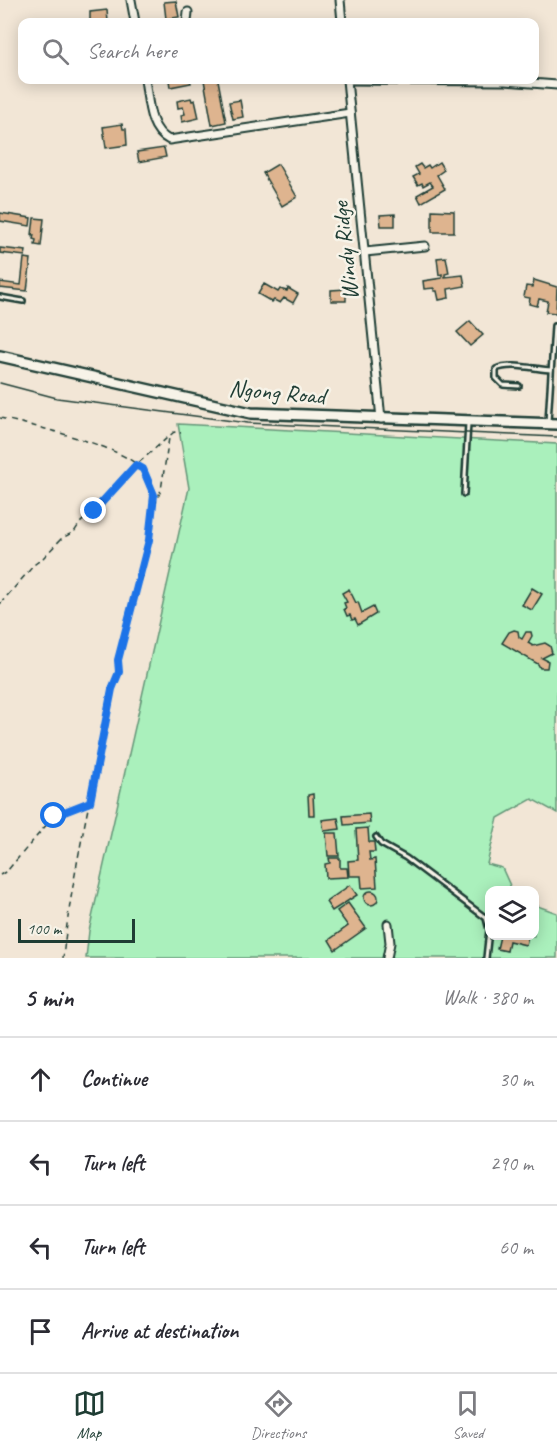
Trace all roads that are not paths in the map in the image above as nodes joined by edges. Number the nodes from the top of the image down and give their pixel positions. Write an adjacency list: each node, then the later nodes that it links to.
1 (131, 0): 4 (street)
2 (340, 0): 6 (street)
3 (188, 12): 5 (street)
4 (134, 18)
5 (187, 18)
6 (342, 18)
7 (146, 84): 11 (street)
8 (347, 84): 11 (street, Windy Ridge)
9 (539, 84): 10 (street)
10 (557, 85)
11 (350, 113): 13 (street, Windy Ridge)
12 (425, 246): 13 (street)
13 (365, 252): 20 (street, Windy Ridge)
14 (0, 297): 15 (lane)
15 (23, 301)
16 (554, 326): 18 (lane)
17 (0, 356): 20 (main road, Ngong Road)
18 (551, 370): 19 (lane); 22 (lane)
19 (519, 386)
20 (381, 418): 21 (main road, Ngong Road)
21 (468, 421): 22 (main road, Ngong Road); 23 (lane)
22 (552, 424)
23 (464, 494)
24 (376, 837): 27 (lane)
25 (388, 924): 26 (street)
26 (387, 958)
27 (486, 958)

